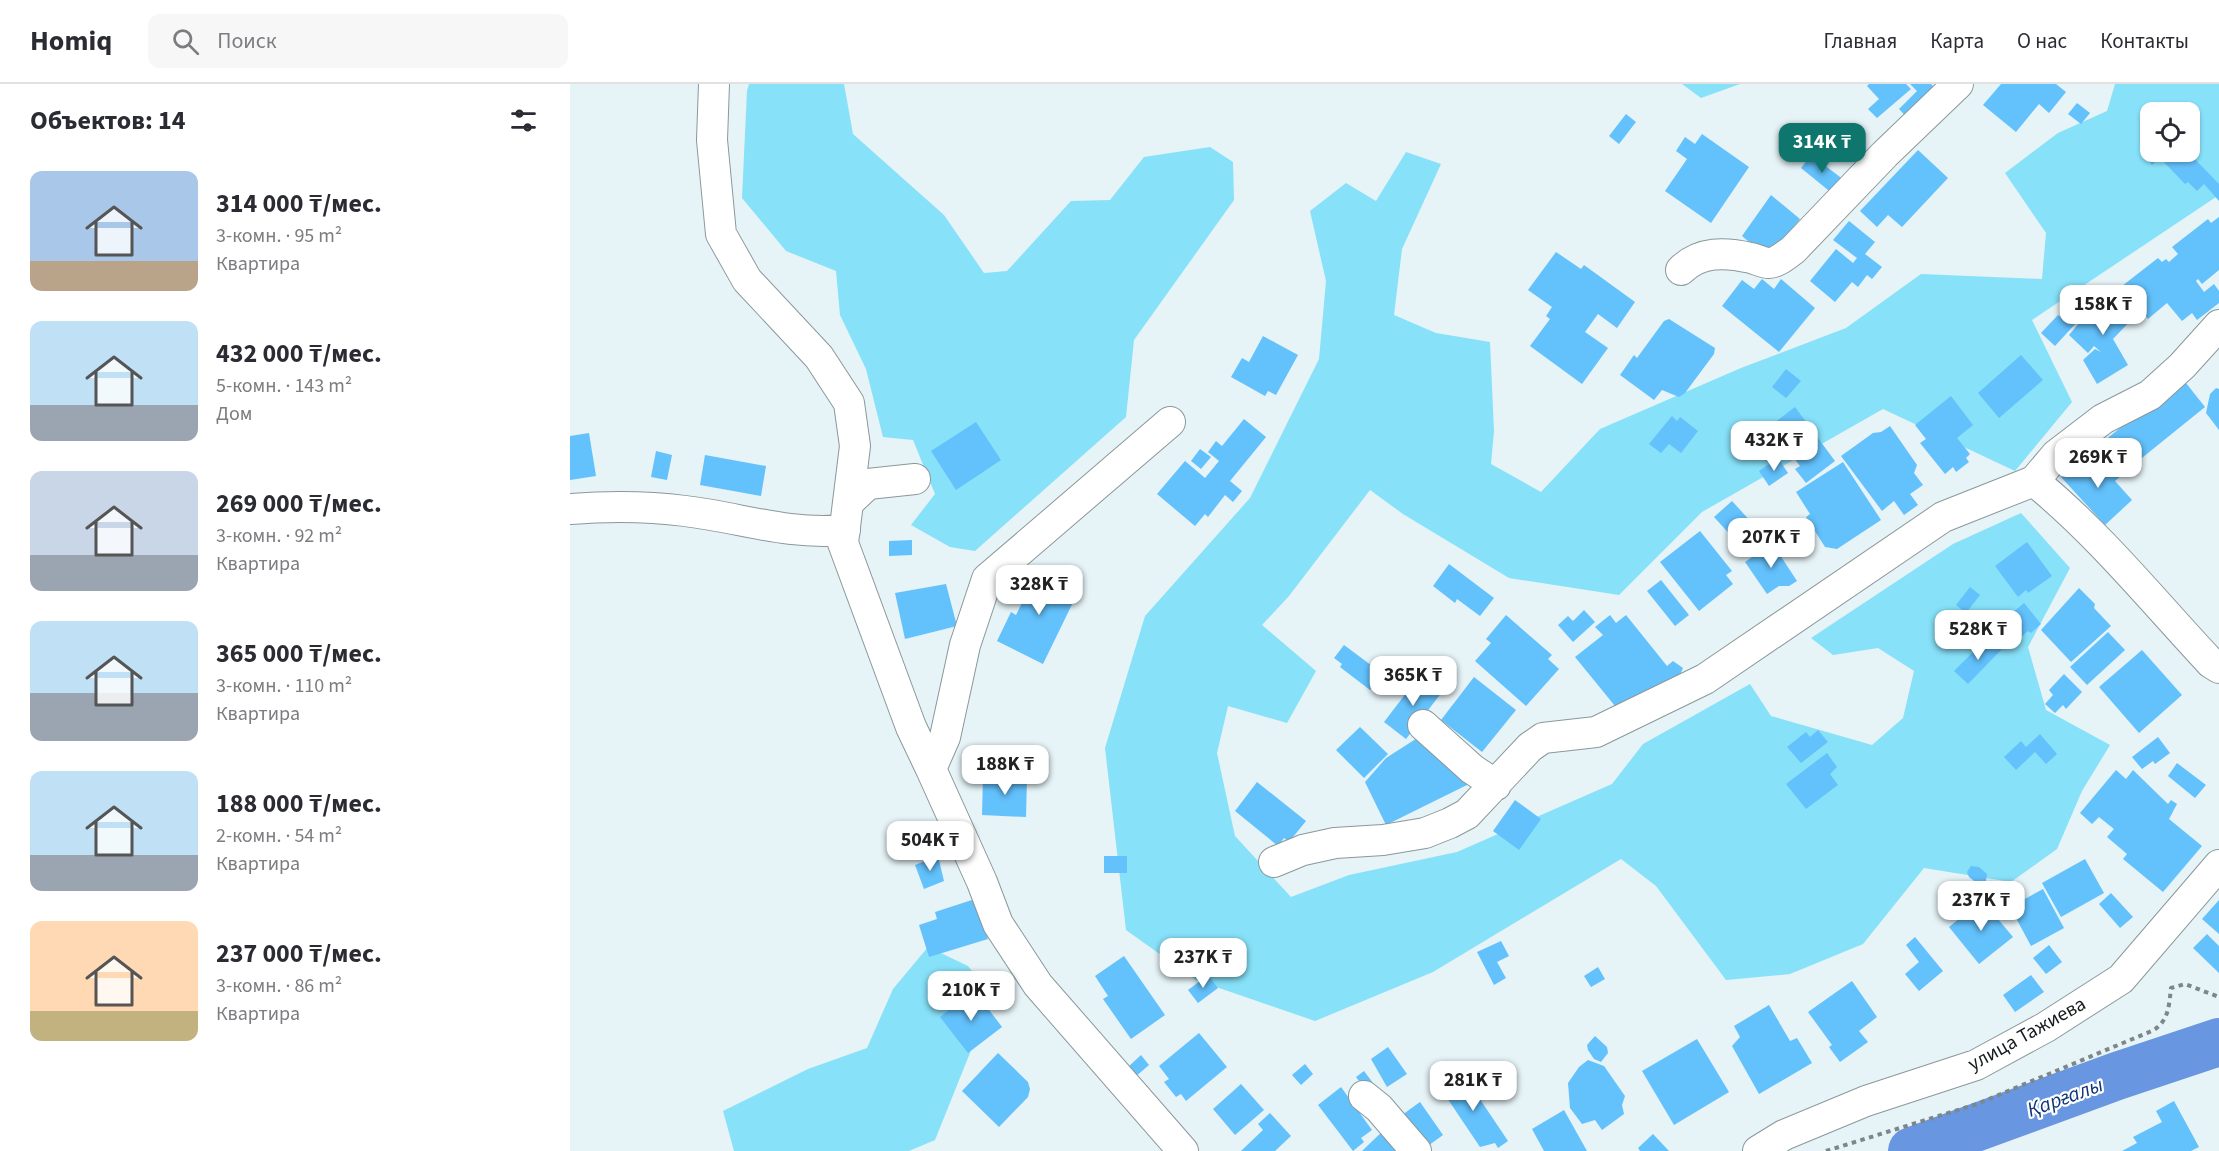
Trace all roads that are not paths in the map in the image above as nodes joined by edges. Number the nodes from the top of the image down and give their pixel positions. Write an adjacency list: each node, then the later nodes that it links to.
1 (714, 84): 9 (street)
2 (1958, 84): 3 (street)
3 (1681, 270)
4 (2219, 324): 7 (street)
5 (1170, 422): 12 (street)
6 (915, 479): 9 (street)
7 (2034, 481): 10 (street); 13 (street)
8 (570, 509): 9 (street)
9 (847, 516): 12 (street)
10 (2219, 668)
11 (1423, 725): 13 (street)
12 (931, 769): 18 (street)
13 (1496, 785): 14 (street)
14 (1275, 862)
15 (2219, 865): 17 (street, улица Тажиева)
16 (1364, 1096): 19 (street)
17 (1794, 1143): 20 (street, улица Тажиева)
18 (1183, 1151)
19 (1416, 1151)
20 (1758, 1151)

